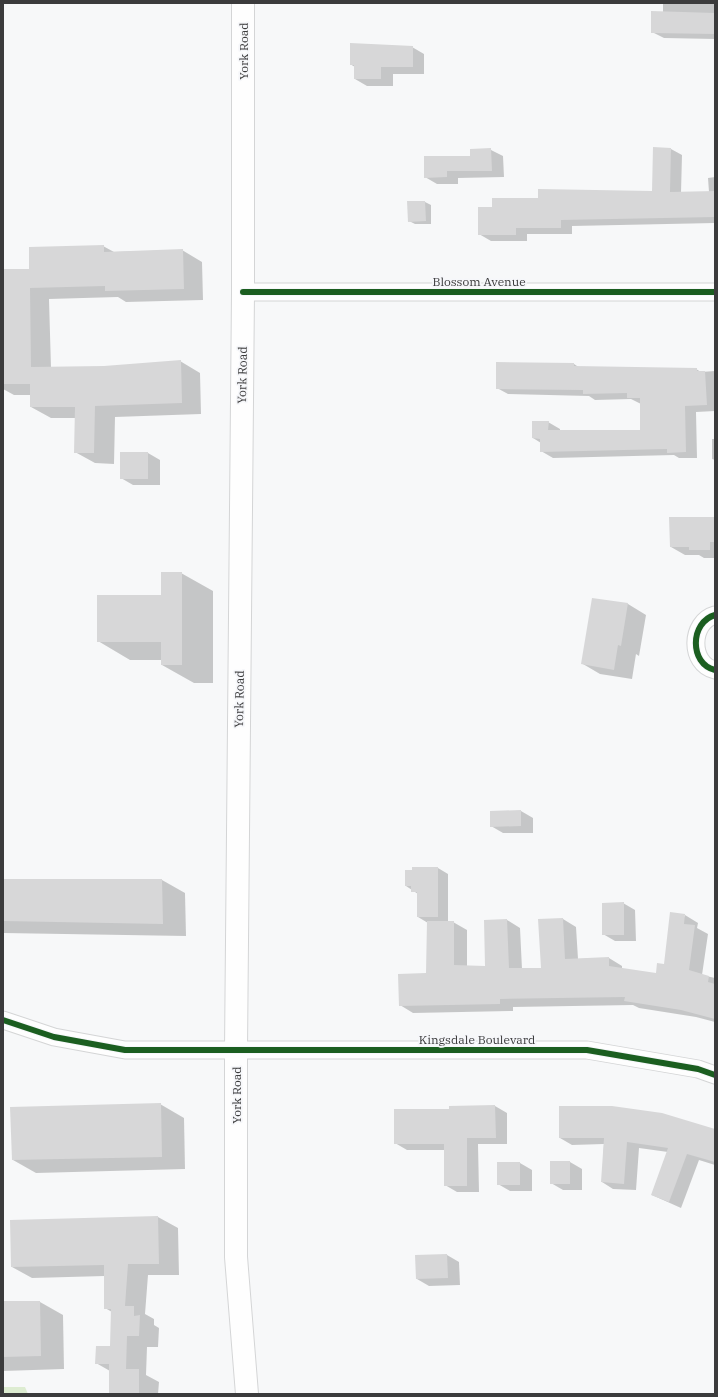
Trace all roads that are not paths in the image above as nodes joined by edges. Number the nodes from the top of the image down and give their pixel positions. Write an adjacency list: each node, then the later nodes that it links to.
1 (242, 3): 2 (main road, York Road)
2 (242, 292): 3 (street, Blossom Avenue); 7 (main road, York Road)
3 (715, 292)
4 (715, 615): 5 (street)
5 (715, 670)
6 (3, 1020): 7 (street, Kingsdale Boulevard)
7 (236, 1050): 8 (street, Kingsdale Boulevard); 9 (main road, York Road)
8 (715, 1075)
9 (247, 1394)

